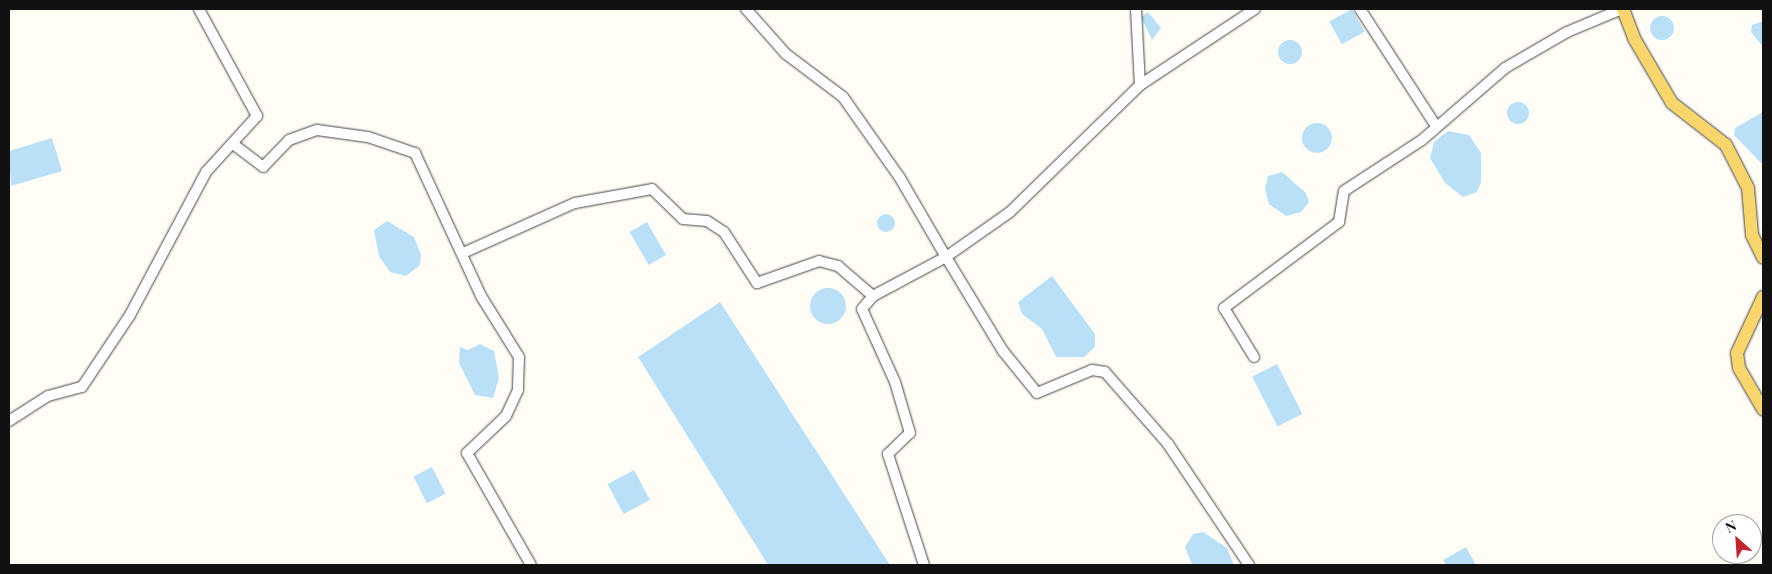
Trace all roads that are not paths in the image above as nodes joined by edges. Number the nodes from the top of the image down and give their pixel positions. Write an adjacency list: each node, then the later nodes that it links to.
1 (198, 9): 9 (street)
2 (746, 9): 11 (street)
3 (1136, 9): 7 (street)
4 (1255, 9): 7 (street)
5 (1360, 9): 8 (street)
6 (1622, 9): 8 (street); 12 (main road)
7 (1140, 85): 11 (street)
8 (1436, 126): 15 (street)
9 (232, 144): 10 (street); 17 (street)
10 (463, 253): 13 (street); 18 (street)
11 (946, 257): 13 (street); 20 (street)
12 (1763, 258)
13 (873, 296): 19 (street)
14 (1763, 297): 16 (main road)
15 (1254, 357)
16 (1763, 409)
17 (9, 421)
18 (531, 565)
19 (924, 565)
20 (1249, 565)

